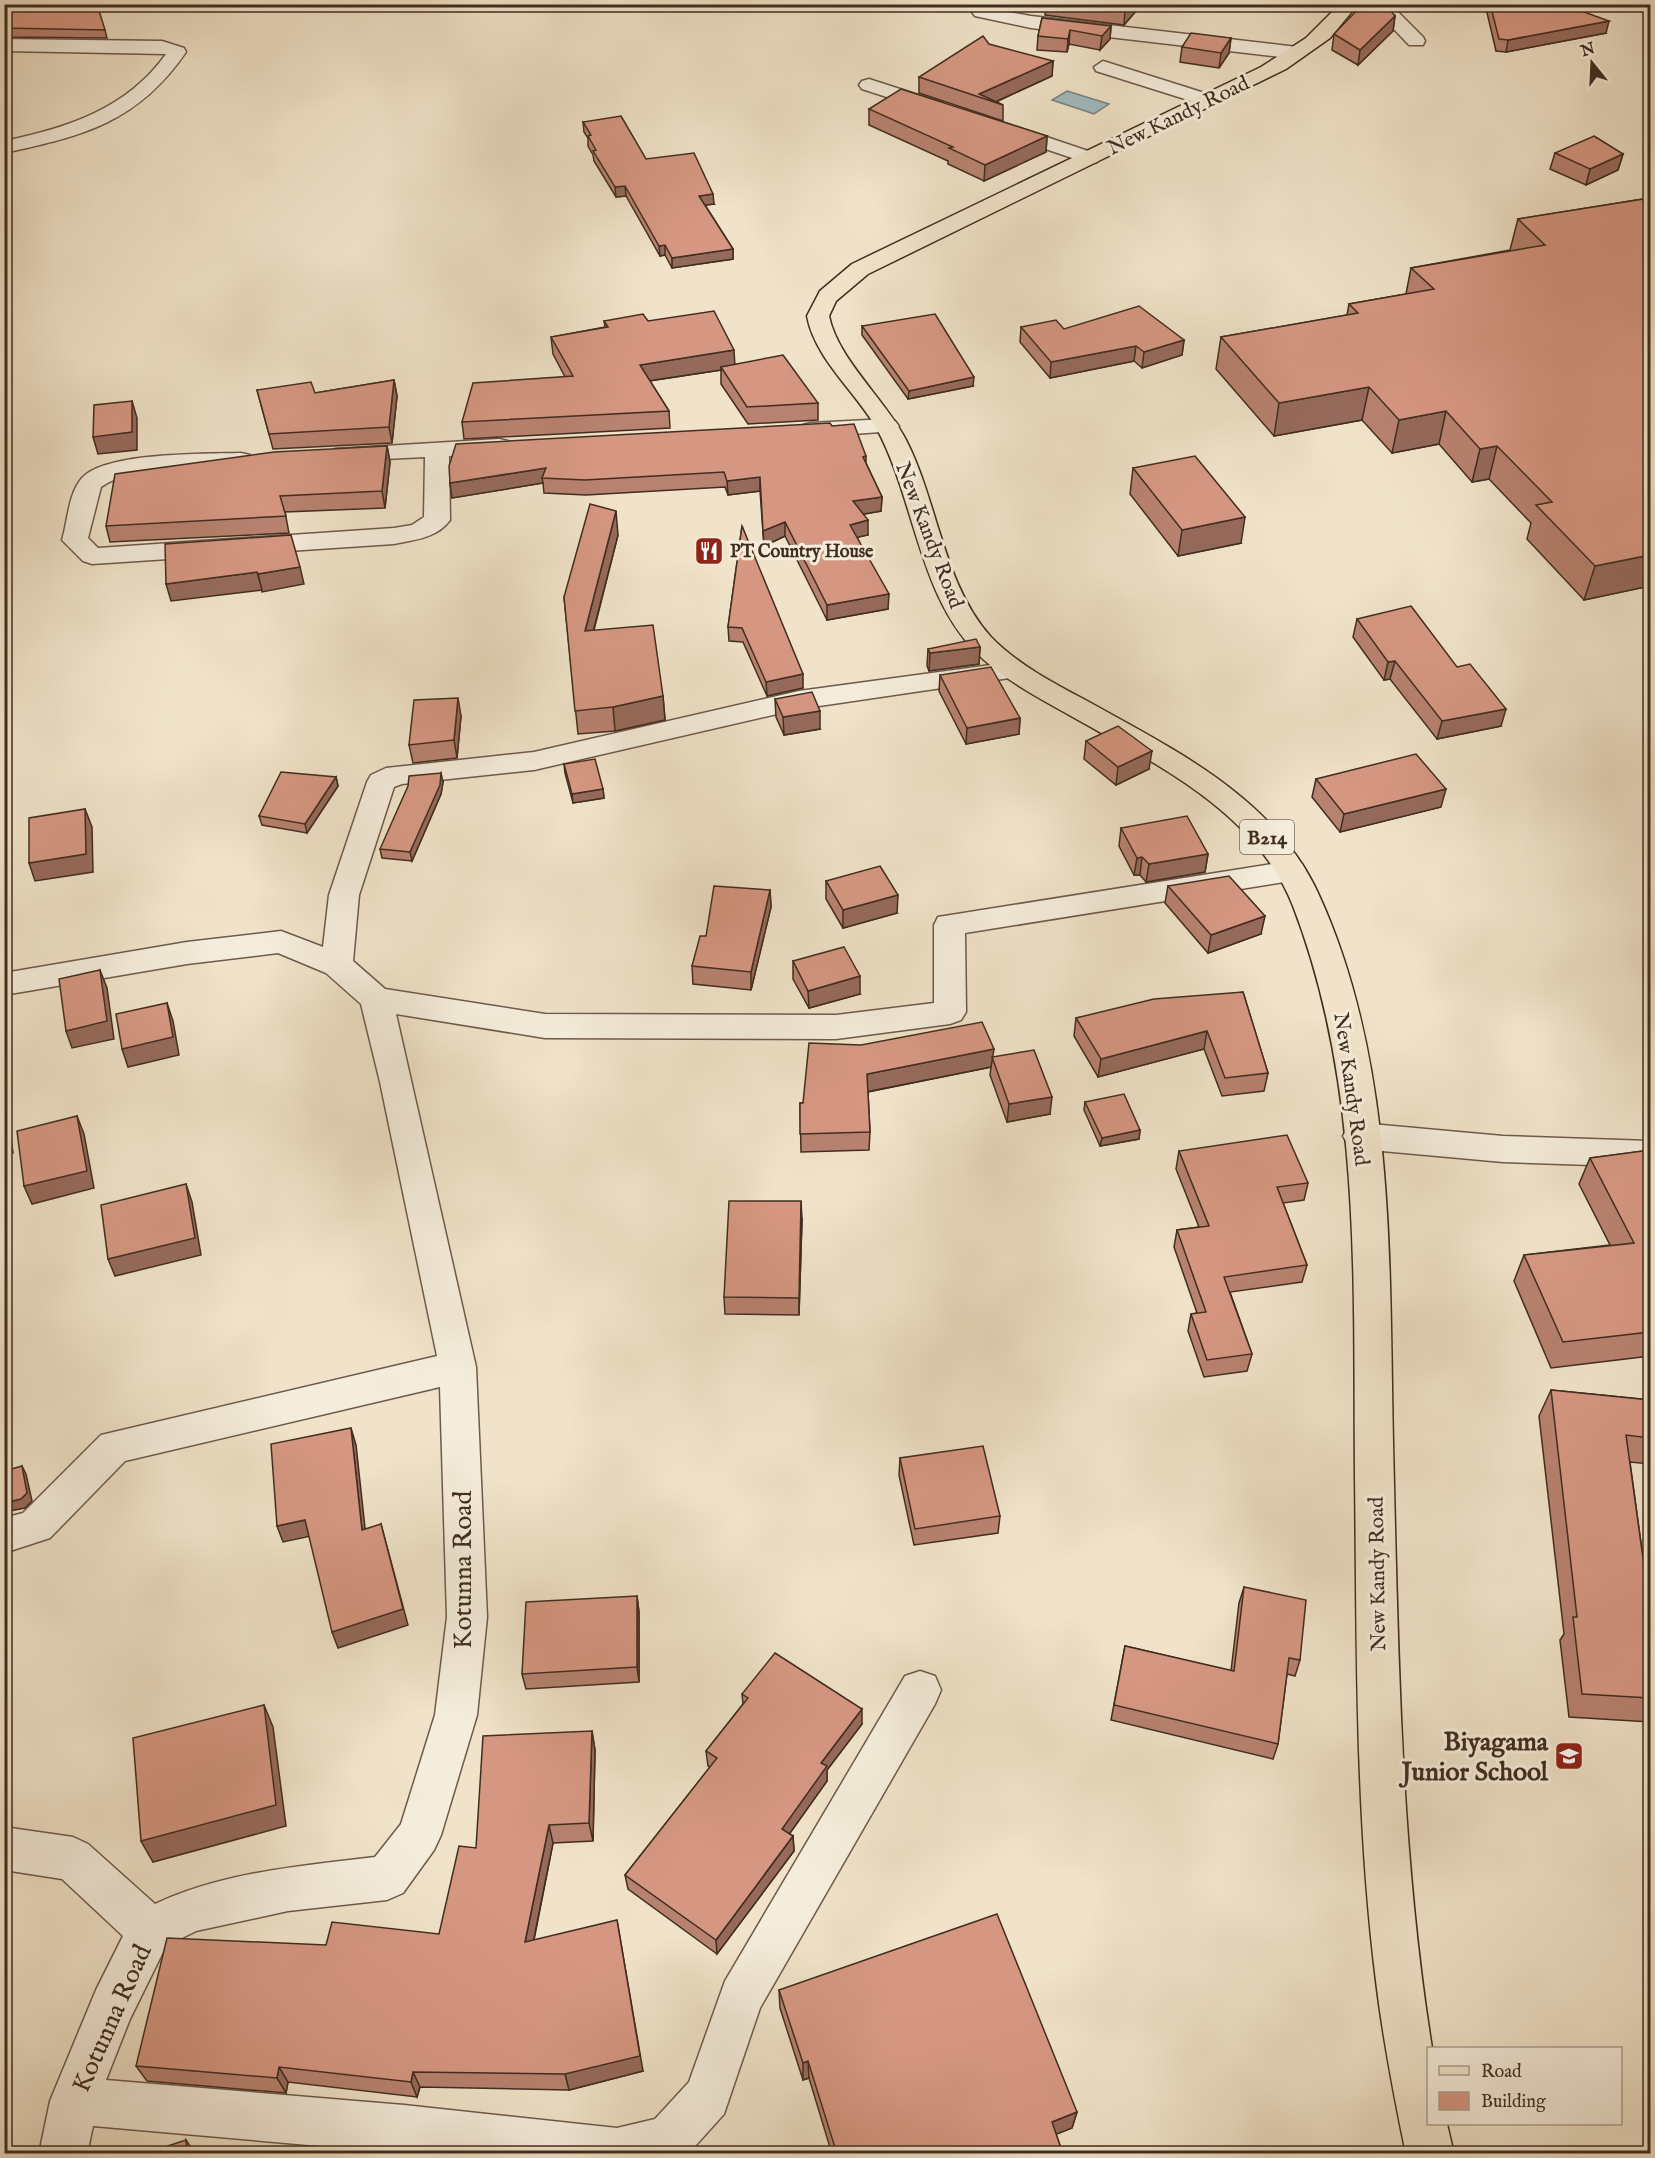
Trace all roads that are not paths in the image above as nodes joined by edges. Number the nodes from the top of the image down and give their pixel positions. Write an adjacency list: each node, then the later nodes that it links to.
1 (1349, 4): 6 (main road, New Kandy Road / B214)
2 (1379, 4): 4 (street)
3 (981, 12): 6 (street)
4 (1416, 41)
5 (4, 45): 12 (street)
6 (1297, 53): 9 (main road, New Kandy Road / B214)
7 (1103, 67): 9 (street)
8 (869, 85): 10 (street)
9 (1207, 100): 13 (main road, New Kandy Road / B214)
10 (958, 114)
11 (991, 125): 13 (street)
12 (4, 147)
13 (1090, 158): 14 (main road, New Kandy Road / B214)
14 (887, 426): 15 (street); 20 (main road, New Kandy Road / B214)
15 (792, 431)
16 (520, 445): 17 (street)
17 (437, 449): 18 (street); 19 (street)
18 (321, 456)
19 (263, 459)
20 (1013, 670): 21 (main road, New Kandy Road / B214); 22 (street)
21 (1292, 871): 24 (street); 25 (main road, New Kandy Road / B214)
22 (337, 965): 23 (street); 24 (street)
23 (4, 984)
24 (376, 999): 27 (street, Kotunna Road)
25 (1360, 1136): 26 (street); 34 (main road, New Kandy Road / B214)
26 (1650, 1154)
27 (458, 1367): 28 (street); 31 (street, Kotunna Road)
28 (4, 1536)
29 (920, 1690): 32 (street)
30 (4, 1848): 31 (street)
31 (150, 1930): 32 (street, Kotunna Road)
32 (74, 2101): 33 (street, Kotunna Road)
33 (63, 2154)
34 (1430, 2154)

